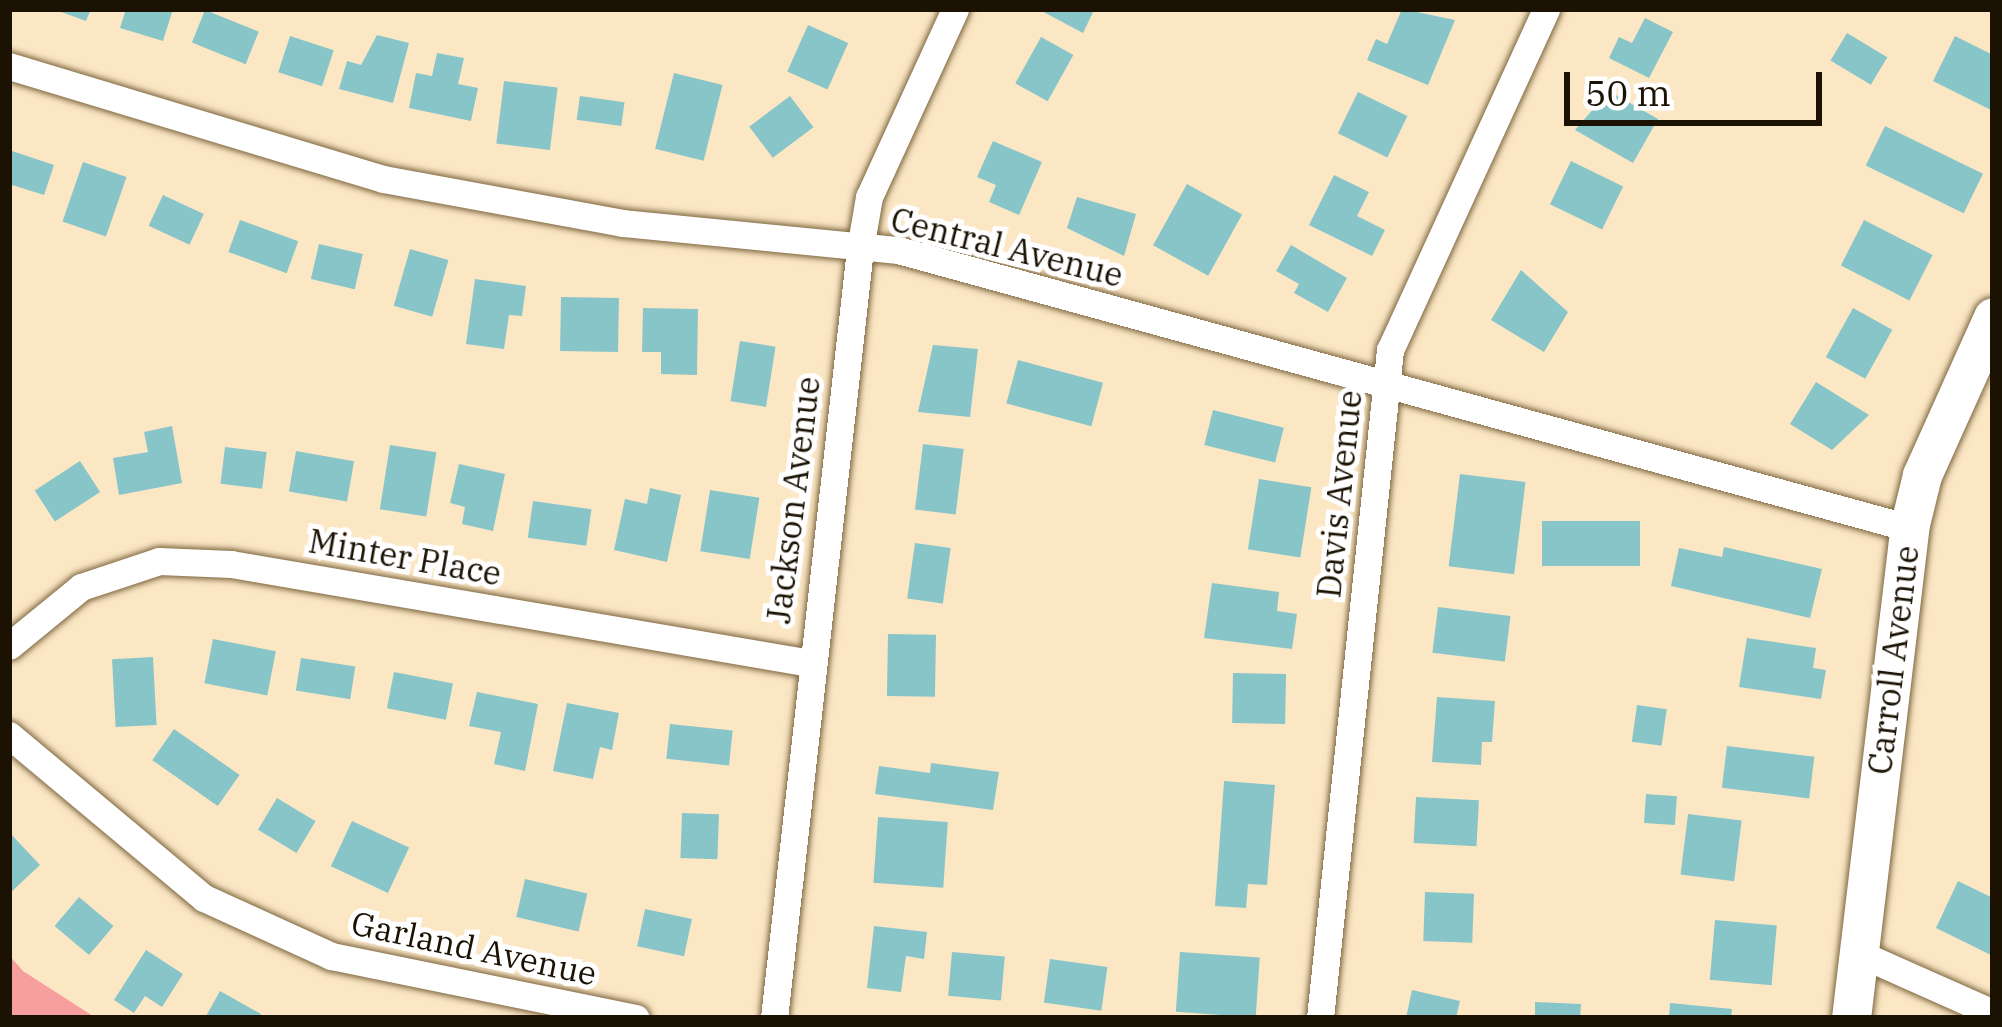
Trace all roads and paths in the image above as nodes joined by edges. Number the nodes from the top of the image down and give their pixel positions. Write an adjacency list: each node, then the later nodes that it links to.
1 (955, 9): 4 (street, Jackson Avenue)
2 (1546, 9): 6 (street, Davis Avenue)
3 (9, 66): 4 (street, Central Avenue)
4 (860, 249): 6 (street, Central Avenue); 9 (street, Jackson Avenue)
5 (1993, 317): 7 (main road, Carroll Avenue)
6 (1387, 386): 7 (street, Central Avenue); 15 (street, Davis Avenue)
7 (1909, 528): 11 (main road, Carroll Avenue)
8 (9, 646): 9 (street, Minter Place)
9 (810, 663): 14 (street, Jackson Avenue)
10 (9, 735): 13 (street, Garland Avenue)
11 (1858, 953): 12 (street); 16 (main road, Carroll Avenue)
12 (1993, 1013)
13 (636, 1018)
14 (774, 1018)
15 (1320, 1018)
16 (1851, 1018)

